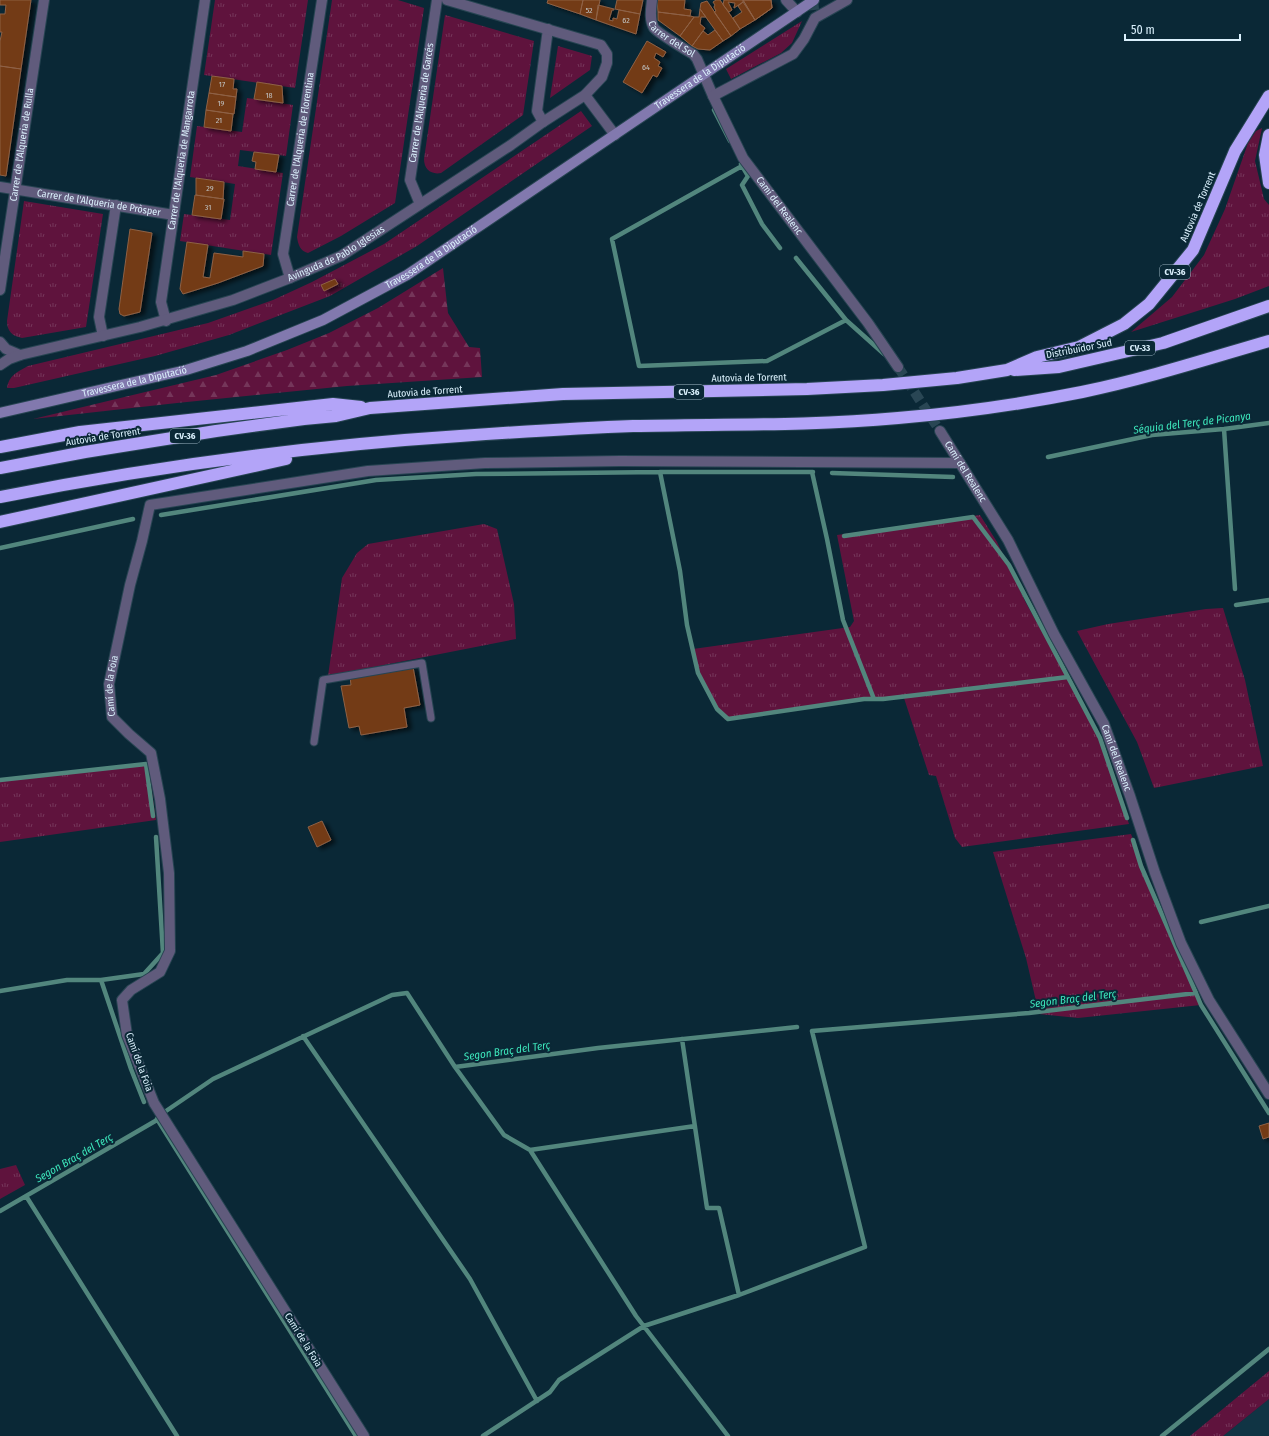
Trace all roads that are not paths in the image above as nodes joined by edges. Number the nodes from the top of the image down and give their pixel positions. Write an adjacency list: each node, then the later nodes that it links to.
1 (44, 0): 21 (street, Carrer de l'Alqueria de Rulla)
2 (205, 0): 24 (street, Carrer de l'Alqueria de Mangarrota)
3 (322, 0): 25 (street, Carrer de l'Alqueria de Florentina)
4 (437, 0): 22 (street, Carrer de l'Alqueria de Garcés)
5 (447, 0): 11 (street)
6 (652, 0): 12 (street, Carrer del Sol)
7 (786, 0): 10 (street)
8 (814, 0): 10 (street, Travessera de la Diputació)
9 (847, 0): 14 (street)
10 (796, 12): 12 (street, Travessera de la Diputació)
11 (548, 29): 13 (street, Avinguda de Pablo Iglesias); 16 (street)
12 (703, 74): 14 (street, Camí del Realenc); 18 (street, Travessera de la Diputació)
13 (585, 95): 16 (street, Avinguda de Pablo Iglesias); 18 (street)
14 (713, 96): 34 (street, Camí del Realenc)
15 (1269, 96): 35 (highway, Autovia de Torrent / CV-36)
16 (543, 122): 22 (street, Avinguda de Pablo Iglesias)
17 (1269, 134): 19 (highway)
18 (615, 135): 37 (street, Travessera de la Diputació)
19 (1269, 183)
20 (0, 188): 21 (street, Carrer de l'Alqueria de Pròsper)
21 (15, 190): 23 (street, Carrer de l'Alqueria de Pròsper); 26 (street, Carrer de l'Alqueria de Rulla)
22 (420, 204): 25 (street, Avinguda de Pablo Iglesias)
23 (116, 205): 24 (street, Carrer de l'Alqueria de Pròsper); 29 (street)
24 (174, 215): 28 (street, Carrer de l'Alqueria de Mangarrota)
25 (290, 278): 28 (street, Avinguda de Pablo Iglesias)
26 (0, 290)
27 (1269, 306): 35 (highway, Distribuïdor Sud / CV-33)
28 (166, 321): 29 (street, Avinguda de Pablo Iglesias)
29 (103, 336): 32 (street, Avinguda de Pablo Iglesias)
30 (1269, 341): 39 (highway)
31 (0, 342): 32 (street)
32 (20, 355): 33 (street, Avinguda de Pablo Iglesias)
33 (0, 365)
34 (898, 367)
35 (1007, 370): 36 (highway, Autovia de Torrent / CV-36)
36 (370, 408): 40 (highway); 42 (highway, Autovia de Torrent / CV-36)
37 (0, 413)
38 (940, 431): 41 (street, Camí del Realenc)
39 (359, 444): 43 (highway); 44 (highway)
40 (0, 447)
41 (960, 464): 47 (street, Camí del Realenc); 48 (street, Camí de la Foia)
42 (0, 468)
43 (0, 497)
44 (0, 522)
45 (431, 718): 46 (lane)
46 (314, 742)
47 (1269, 1094)
48 (364, 1436)

